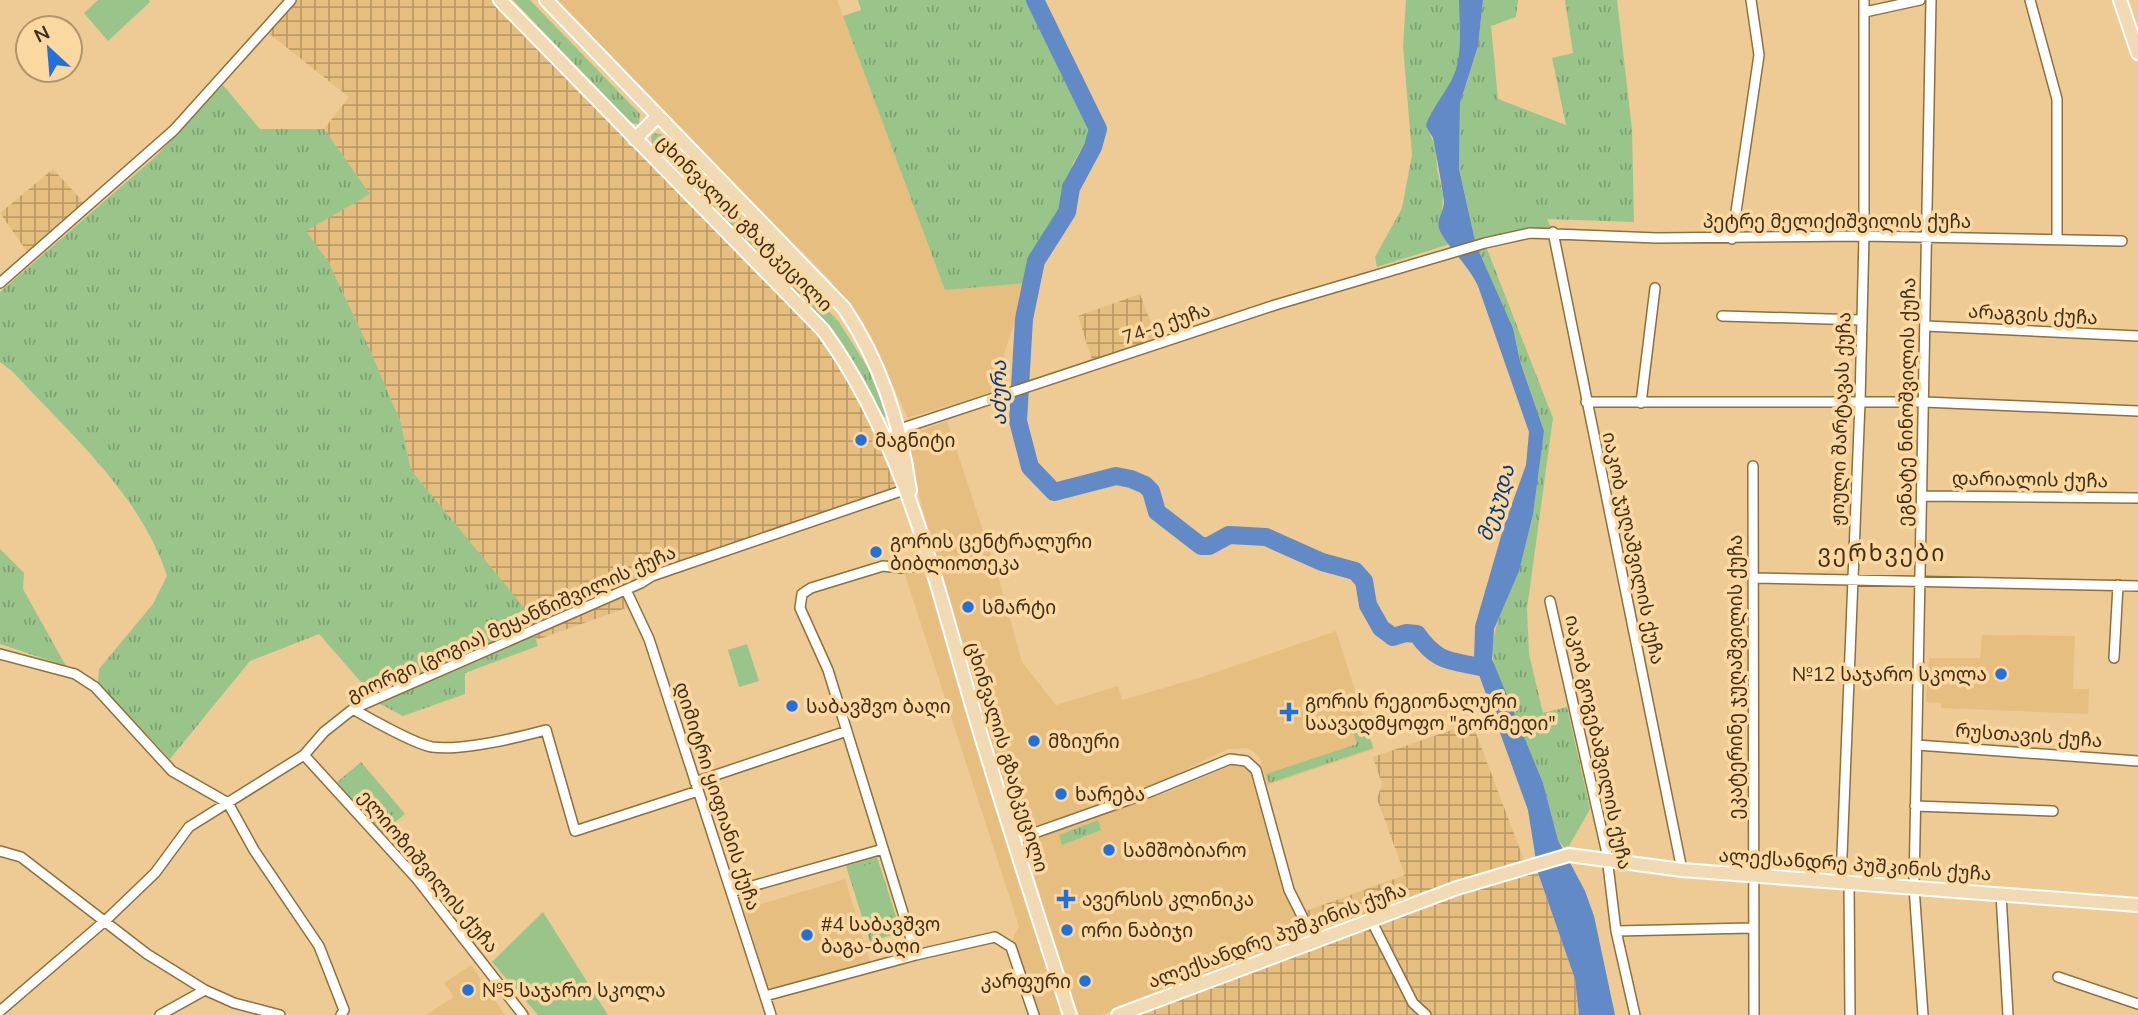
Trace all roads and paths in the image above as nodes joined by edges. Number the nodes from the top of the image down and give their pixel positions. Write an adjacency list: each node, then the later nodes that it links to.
1 (290, 0): 20 (street)
2 (500, 0): 13 (main road, ცხინვალის გზატკეცილი)
3 (546, 0): 12 (main road, ცხინვალის გზატკეცილი)
4 (1751, 0): 17 (street)
5 (1864, 0): 10 (street, ჟიული შარტავას ქუჩა)
6 (1920, 0): 10 (street)
7 (1931, 0): 16 (street, ეგნატე ნინოშვილის ქუჩა)
8 (2030, 0): 18 (street)
9 (2120, 0): 11 (main road)
10 (1865, 12): 15 (street, ჟიული შარტავას ქუჩა)
11 (2138, 53)
12 (657, 117): 13 (main road); 31 (main road, ცხინვალის გზატკეცილი)
13 (635, 139): 32 (main road, ცხინვალის გზატკეცილი)
14 (1553, 232): 17 (street, პეტრე მელიქიშვილის ქუჩა); 26 (street, იაკობ ჯუღაშვილის ქუჩა); 31 (street, 74-ე ქუჩა)
15 (1864, 236): 16 (street, პეტრე მელიქიშვილის ქუჩა); 17 (street, პეტრე მელიქიშვილის ქუჩა); 23 (street, ჟიული შარტავას ქუჩა)
16 (1927, 237): 18 (street, პეტრე მელიქიშვილის ქუჩა); 24 (street, ეგნატე ნინოშვილის ქუჩა)
17 (1732, 239)
18 (2057, 239): 19 (street, პეტრე მელიქიშვილის ქუჩა)
19 (2122, 241)
20 (0, 283)
21 (1654, 288): 27 (street)
22 (1722, 316): 23 (street)
23 (1862, 320): 28 (street, ჟიული შარტავას ქუჩა)
24 (1926, 326): 25 (street, არაგვის ქუჩა); 29 (street, ეგნატე ნინოშვილის ქუჩა)
25 (2138, 336)
26 (1586, 402): 27 (street); 61 (street, იაკობ ჯუღაშვილის ქუჩა)
27 (1641, 402): 28 (street)
28 (1860, 402): 29 (street); 40 (street, ჟიული შარტავას ქუჩა)
29 (1924, 402): 30 (street); 35 (street, ეგნატე ნინოშვილის ქუჩა)
30 (2138, 411)
31 (900, 429): 32 (main road); 37 (main road, ცხინვალის გზატკეცილი)
32 (880, 431): 34 (main road, ცხინვალის გზატკეცილი)
33 (1753, 466): 39 (street, ეკატერინე ჯუღაშვილის ქუჩა)
34 (904, 490): 37 (main road, ცხინვალის გზატკეცილი); 44 (street, გიორგი (გოგია) მეყანწიშვილის ქუჩა)
35 (1922, 496): 36 (street, დარიალის ქუჩა); 41 (street, ეგნატე ნინოშვილის ქუჩა)
36 (2138, 498)
37 (913, 509): 38 (main road, ცხინვალის გზატკეცილი)
38 (930, 565): 49 (street); 57 (main road, ცხინვალის გზატკეცილი)
39 (1754, 578): 40 (street); 62 (street, ეკატერინე ჯუღაშვილის ქუჩა)
40 (1851, 580): 41 (street); 63 (street, ჟიული შარტავას ქუჩა)
41 (1920, 582): 42 (street); 50 (street, ეგნატე ნინოშვილის ქუჩა)
42 (2119, 585): 43 (street); 47 (street)
43 (2138, 586)
44 (626, 590): 48 (street, გიორგი (გოგია) მეყანწიშვილის ქუჩა); 53 (street, დიმიტრი ყიფიანის ქუჩა)
45 (1550, 601): 60 (street, იაკობ გოგებაშვილის ქუჩა)
46 (0, 654): 54 (street)
47 (2115, 658)
48 (353, 709): 51 (street, გიორგი (გოგია) მეყანწიშვილის ქუჩა); 53 (street)
49 (847, 731): 53 (street); 58 (street)
50 (1917, 745): 52 (street, რუსთავის ქუჩა); 55 (street, ეგნატე ნინოშვილის ქუჩა)
51 (304, 755): 54 (street, გიორგი (გოგია) მეყანწიშვილის ქუჩა); 82 (street, ელიოზიშვილის ქუჩა)
52 (2138, 761)
53 (697, 786): 65 (street, დიმიტრი ყიფიანის ქუჩა)
54 (228, 803): 68 (street, გიორგი (გოგია) მეყანწიშვილის ქუჩა); 81 (street)
55 (1915, 806): 56 (street); 64 (street, ეგნატე ნინოშვილის ქუჩა)
56 (2053, 811)
57 (1012, 841): 72 (street); 85 (main road, ცხინვალის გზატკეცილი)
58 (883, 849): 65 (street); 73 (street)
59 (0, 851): 68 (street)
60 (1608, 859): 61 (main road, ალექსანდრე პუშკინის ქუჩა); 69 (main road, ალექსანდრე პუშკინის ქუჩა); 71 (street, იაკობ გოგებაშვილის ქუჩა)
61 (1682, 870): 62 (main road, ალექსანდრე პუშკინის ქუჩა)
62 (1751, 874): 63 (main road, ალექსანდრე პუშკინის ქუჩა); 70 (street, ეკატერინე ჯუღაშვილის ქუჩა)
63 (1845, 882): 64 (main road, ალექსანდრე პუშკინის ქუჩა); 90 (street, ჟიული შარტავას ქუჩა)
64 (1913, 887): 66 (main road, ალექსანდრე პუშკინის ქუჩა); 91 (street, ეგნატე ნინოშვილის ქუჩა)
65 (731, 892): 76 (street, დიმიტრი ყიფიანის ქუჩა)
66 (2001, 894): 67 (main road, ალექსანდრე პუშკინის ქუჩა); 92 (street)
67 (2138, 905)
68 (106, 920): 75 (street); 78 (street, გიორგი (გოგია) მეყანწიშვილის ქუჩა)
69 (1372, 922): 72 (main road, ალექსანდრე პუშკინის ქუჩა); 87 (street)
70 (1751, 928): 71 (street); 89 (street, ეკატერინე ჯუღაშვილის ქუჩა)
71 (1616, 930): 88 (street, იაკობ გოგებაშვილის ქუჩა)
72 (1315, 942): 86 (main road, ალექსანდრე პუშკინის ქუჩა)
73 (916, 955): 76 (street); 84 (street)
74 (2058, 976): 77 (street)
75 (205, 989): 79 (street); 80 (street)
76 (765, 996): 83 (street, დიმიტრი ყიფიანის ქუჩა)
77 (2138, 1004)
78 (0, 1011)
79 (160, 1015)
80 (280, 1015)
81 (341, 1015)
82 (523, 1015)
83 (771, 1015)
84 (1034, 1015)
85 (1070, 1015)
86 (1118, 1015)
87 (1426, 1015)
88 (1635, 1015)
89 (1754, 1015)
90 (1850, 1015)
91 (1923, 1015)
92 (2008, 1015)

